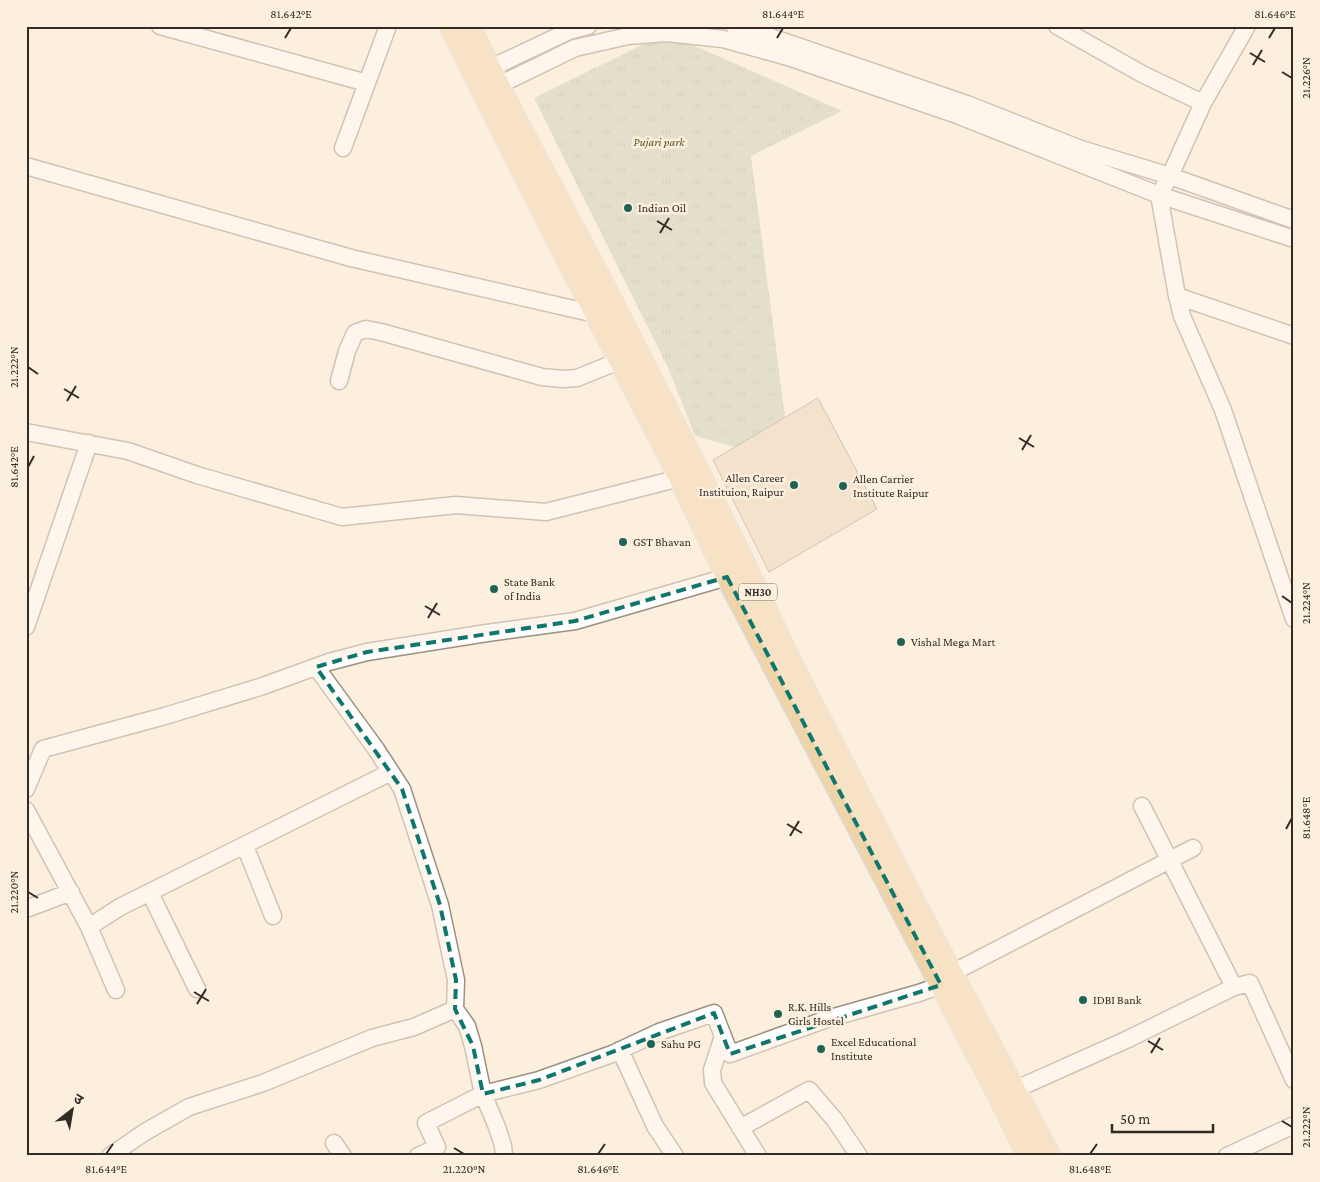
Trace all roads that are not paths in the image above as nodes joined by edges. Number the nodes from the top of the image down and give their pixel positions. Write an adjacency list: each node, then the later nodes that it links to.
1 (160, 26): 11 (street)
2 (388, 26): 11 (street)
3 (450, 26): 10 (main road, NH30)
4 (470, 26): 10 (main road, NH30)
5 (588, 26): 10 (street)
6 (734, 26): 15 (street)
7 (1057, 26): 9 (street)
8 (1247, 26): 12 (street)
9 (1078, 32): 12 (street)
10 (487, 80): 16 (street); 20 (main road, NH30); 43 (main road, NH30)
11 (367, 84): 13 (street)
12 (1203, 103): 15 (street)
13 (343, 148)
14 (26, 166): 20 (street)
15 (1170, 176): 16 (street); 17 (street)
16 (1159, 195): 18 (street); 19 (street)
17 (1294, 220)
18 (1294, 239)
19 (1177, 296): 21 (street); 28 (street)
20 (595, 314): 22 (main road, NH30)
21 (1294, 336)
22 (619, 361): 23 (street); 26 (main road, NH30)
23 (339, 381)
24 (26, 432): 25 (street)
25 (89, 444): 26 (street); 29 (street)
26 (680, 478): 27 (main road, NH30)
27 (727, 577): 30 (street); 43 (main road, NH30)
28 (1294, 619)
29 (26, 627)
30 (316, 667): 31 (street); 32 (street)
31 (391, 772): 35 (street); 47 (street)
32 (26, 789)
33 (1142, 806): 37 (street)
34 (26, 810): 38 (street)
35 (245, 846): 39 (street); 41 (street)
36 (1193, 848): 37 (street)
37 (1171, 860): 43 (street); 44 (street)
38 (71, 892): 40 (street); 42 (street)
39 (150, 893): 42 (street); 45 (street)
40 (26, 909)
41 (274, 916)
42 (89, 927): 46 (street)
43 (946, 979): 48 (street); 51 (main road, NH30); 61 (main road, NH30)
44 (1234, 987): 50 (street); 51 (street)
45 (197, 989)
46 (116, 990)
47 (455, 1009): 52 (street); 55 (street)
48 (723, 1036): 49 (street); 54 (street)
49 (620, 1050): 52 (street); 58 (street)
50 (1294, 1080)
51 (1014, 1090): 62 (main road, NH30)
52 (483, 1094): 56 (street); 57 (street)
53 (1294, 1125): 63 (street)
54 (740, 1128): 59 (street); 60 (street)
55 (110, 1156)
56 (418, 1156)
57 (504, 1156)
58 (675, 1156)
59 (758, 1156)
60 (859, 1156)
61 (1028, 1156)
62 (1050, 1156)
63 (1227, 1156)

